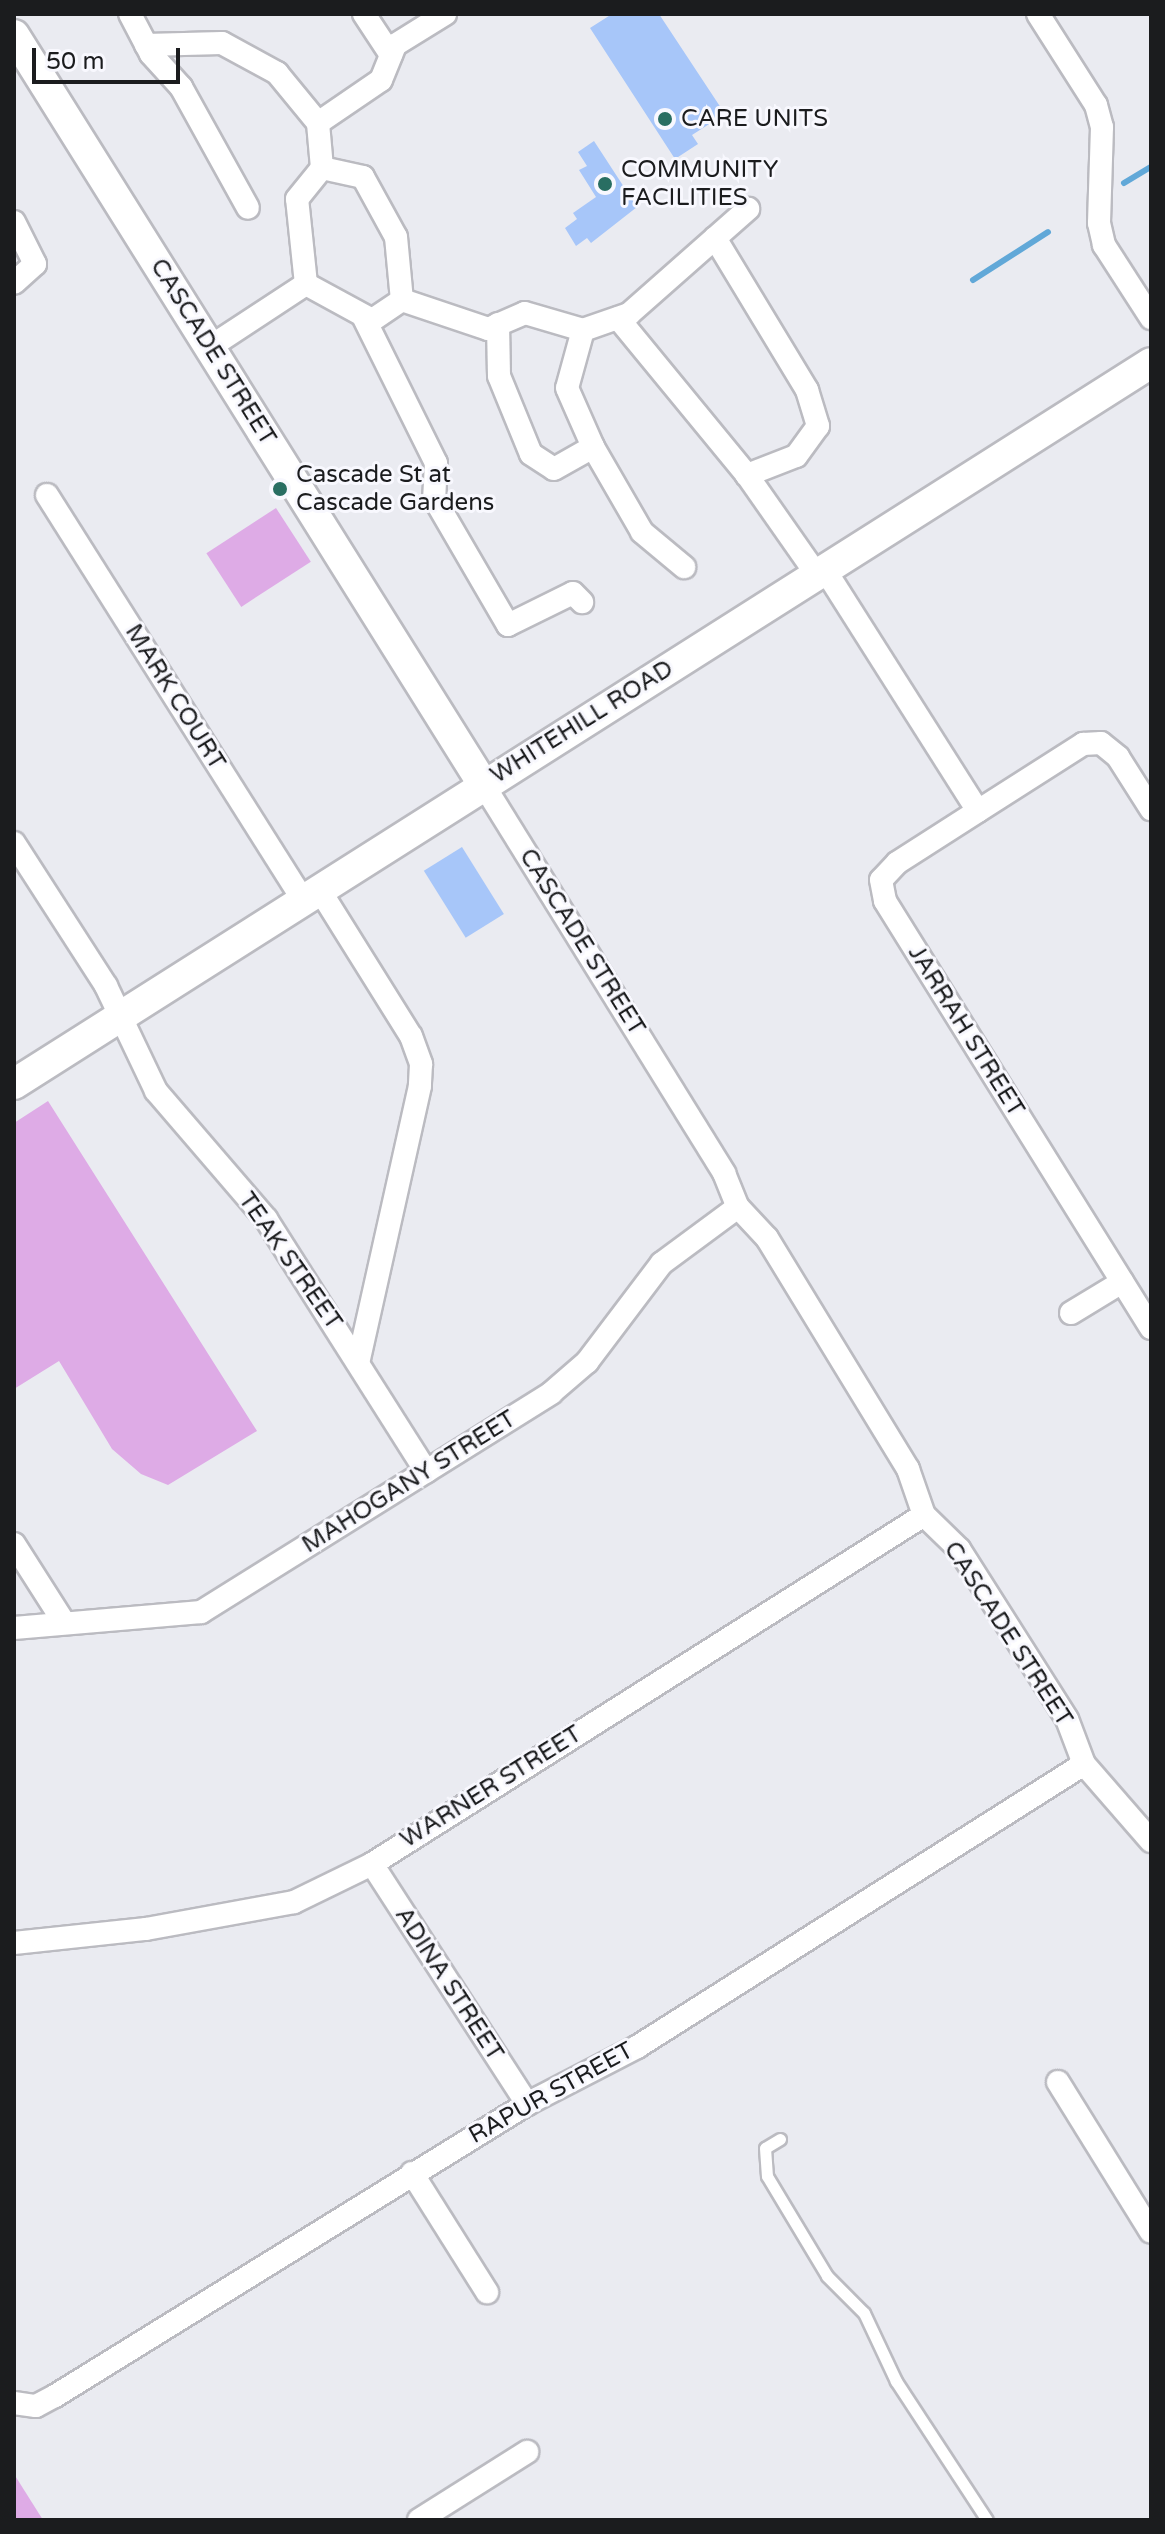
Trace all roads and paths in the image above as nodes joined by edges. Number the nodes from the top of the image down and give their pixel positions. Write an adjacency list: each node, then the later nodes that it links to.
1 (130, 14): 6 (street)
2 (364, 14): 7 (street)
3 (445, 14): 7 (street)
4 (1038, 14): 19 (street)
5 (14, 35): 22 (street, CASCADE STREET)
6 (146, 45): 8 (street); 10 (street)
7 (391, 55): 8 (street)
8 (318, 123): 9 (street)
9 (322, 168): 15 (street); 16 (street)
10 (248, 208)
11 (748, 209): 13 (street)
12 (14, 222): 14 (street)
13 (715, 238): 18 (street); 25 (street)
14 (14, 283)
15 (306, 284): 17 (street); 22 (street)
16 (402, 300): 17 (street); 20 (street)
17 (363, 316): 29 (street)
18 (618, 318): 21 (street); 25 (street)
19 (1151, 318)
20 (498, 324): 21 (street); 24 (street)
21 (583, 330): 24 (street)
22 (210, 347): 30 (street, CASCADE STREET)
23 (1151, 363): 28 (street, WHITEHILL ROAD)
24 (593, 447): 27 (street)
25 (747, 475): 28 (street)
26 (47, 495): 34 (street, MARK COURT)
27 (684, 567)
28 (821, 572): 30 (street, WHITEHILL ROAD); 32 (street)
29 (582, 602)
30 (483, 784): 34 (street, WHITEHILL ROAD); 37 (street, CASCADE STREET)
31 (1151, 809): 32 (street)
32 (978, 811): 38 (street, JARRAH STREET)
33 (14, 843): 35 (street, TEAK STREET)
34 (311, 895): 35 (street, WHITEHILL ROAD); 41 (street, MARK COURT)
35 (120, 1017): 36 (street, WHITEHILL ROAD); 41 (street, TEAK STREET)
36 (14, 1084)
37 (738, 1207): 42 (street, MAHOGANY STREET); 43 (street, CASCADE STREET)
38 (1122, 1282): 39 (street); 40 (street, JARRAH STREET)
39 (1071, 1313)
40 (1151, 1328)
41 (359, 1359): 42 (street, TEAK STREET)
42 (426, 1471): 45 (street, MAHOGANY STREET)
43 (924, 1515): 47 (street, CASCADE STREET); 49 (street, WARNER STREET)
44 (14, 1544): 45 (street)
45 (63, 1621): 46 (street, MAHOGANY STREET)
46 (14, 1628)
47 (1084, 1764): 48 (street, CASCADE STREET); 52 (street, RAPUR STREET)
48 (1151, 1841)
49 (372, 1864): 50 (street, WARNER STREET); 52 (street, ADINA STREET)
50 (14, 1943)
51 (1058, 2082): 55 (street)
52 (527, 2104): 54 (street, RAPUR STREET)
53 (780, 2139): 60 (lane)
54 (412, 2173): 56 (street); 57 (street, RAPUR STREET)
55 (1151, 2232)
56 (487, 2292)
57 (14, 2403)
58 (527, 2452): 59 (street)
59 (419, 2520)
60 (987, 2520)

